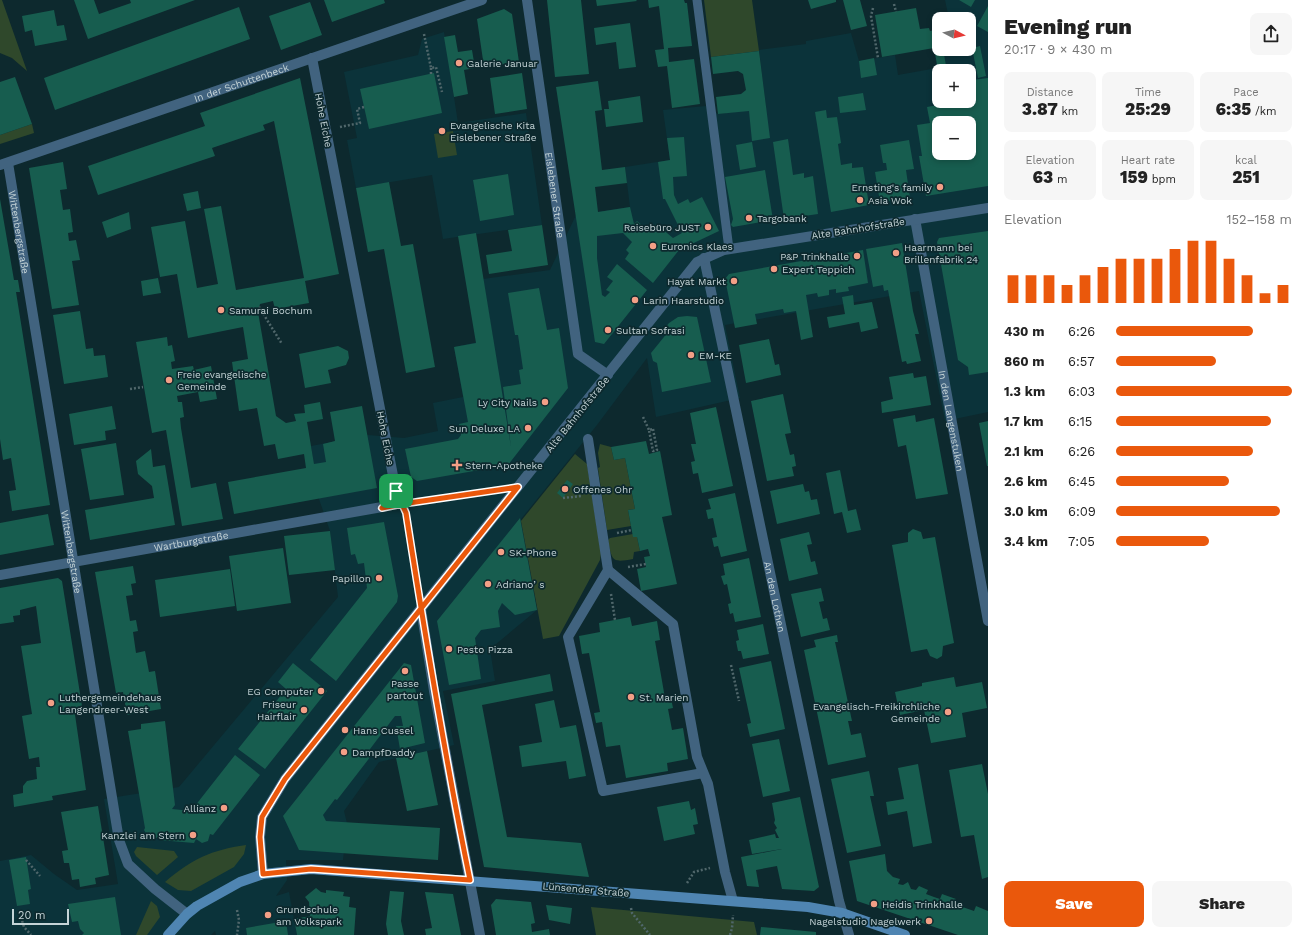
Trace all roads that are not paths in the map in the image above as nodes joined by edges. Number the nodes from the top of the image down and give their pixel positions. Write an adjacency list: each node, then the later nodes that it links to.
1 (482, 0): 4 (street, In der Schuttenbeck)
2 (527, 0): 10 (street, Eislebener Straße)
3 (697, 0): 8 (lane)
4 (312, 58): 5 (street, In der Schuttenbeck); 12 (street, Hohe Eiche)
5 (4, 164): 13 (street, Wittenbergstraße)
6 (988, 208): 7 (street, Alte Bahnhofstraße)
7 (915, 219): 8 (street, Alte Bahnhofstraße); 17 (street, In den Langenstuken)
8 (729, 248): 9 (street, Alte Bahnhofstraße)
9 (704, 258): 10 (street, Alte Bahnhofstraße); 22 (street, An den Lothen)
10 (608, 375): 16 (street, Alte Bahnhofstraße)
11 (588, 439): 14 (street)
12 (382, 508): 13 (street, Wartburgstraße)
13 (74, 562): 15 (street, Wartburgstraße); 23 (street, Wittenbergstraße)
14 (608, 570): 18 (street); 18 (street)
15 (0, 575)
16 (421, 609): 19 (street, Alte Bahnhofstraße); 20 (street)
17 (988, 621)
18 (703, 773): 21 (street)
19 (263, 874): 20 (street, Lünsender Straße); 23 (street)
20 (470, 880): 21 (street, Lünsender Straße); 25 (street)
21 (733, 900): 22 (street, Lünsender Straße)
22 (842, 913): 26 (street, An den Lothen); 27 (street, Lünsender Straße)
23 (187, 914): 24 (street)
24 (168, 935)
25 (480, 935)
26 (848, 935)
27 (905, 935)

